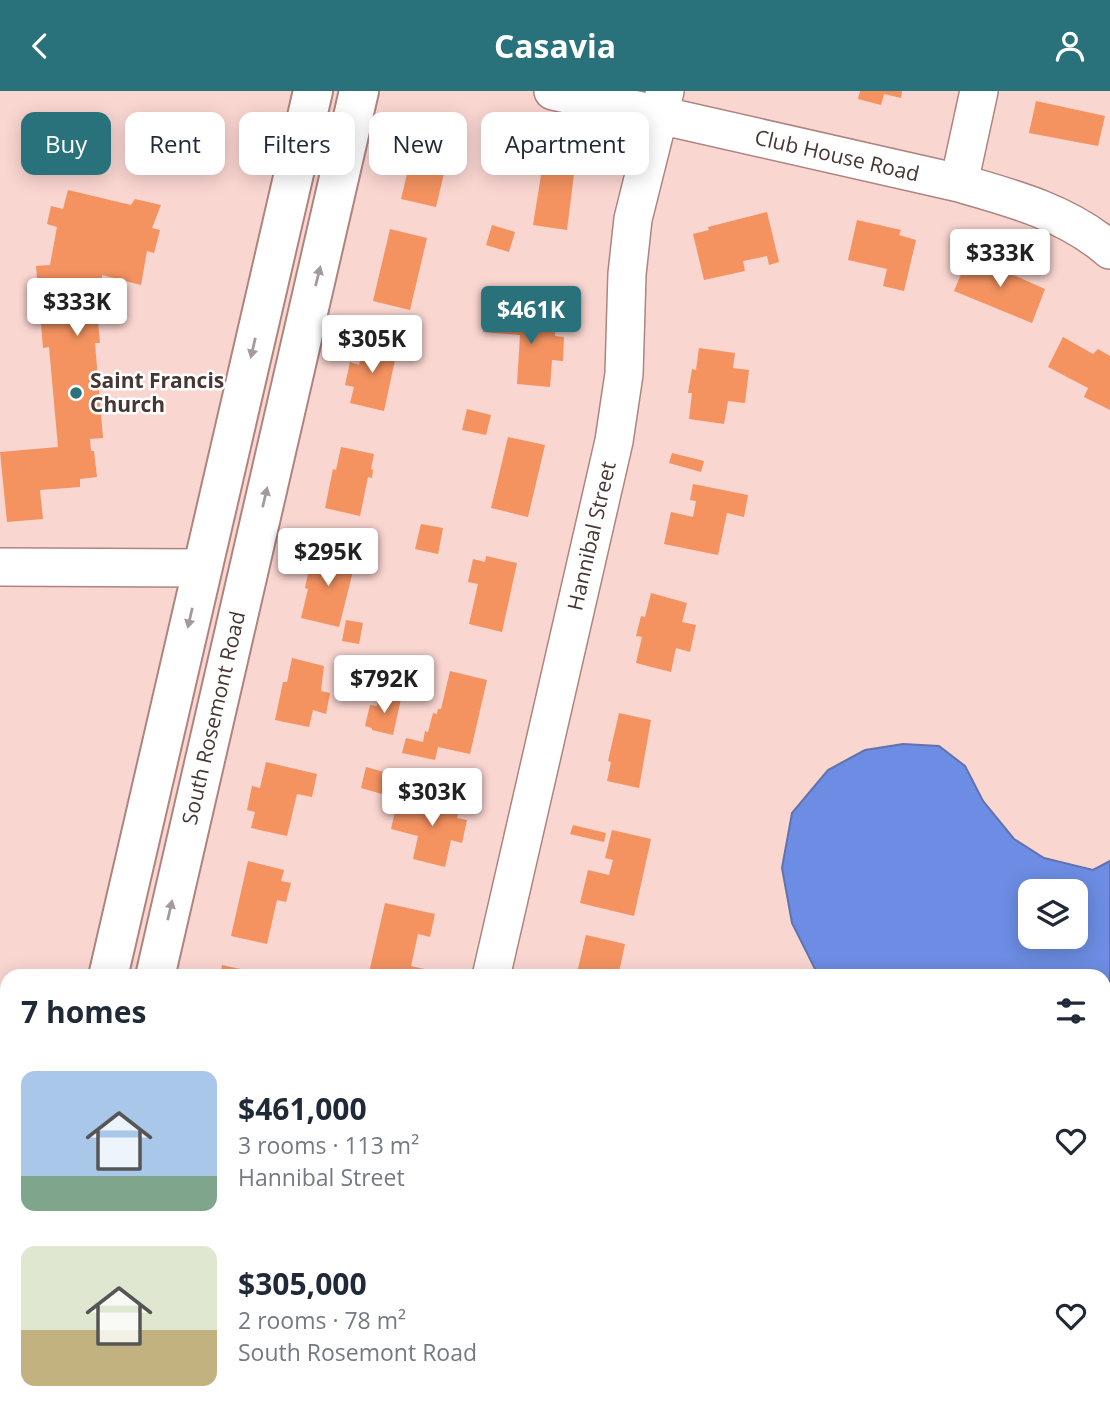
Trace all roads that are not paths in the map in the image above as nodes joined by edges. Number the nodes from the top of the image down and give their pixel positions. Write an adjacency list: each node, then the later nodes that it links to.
1 (313, 91): 9 (main road, one-way to 9)
2 (359, 91): 11 (main road, South Rosemont Road, one-way to 2)
3 (553, 91): 5 (street, Club House Road)
4 (979, 91): 6 (street)
5 (662, 103): 6 (street, Club House Road); 12 (street, Hannibal Street)
6 (959, 183): 7 (street, Club House Road)
7 (1110, 250)
8 (0, 567): 9 (street)
9 (202, 568): 10 (main road, one-way to 10)
10 (110, 969)
11 (157, 969)
12 (493, 969)

